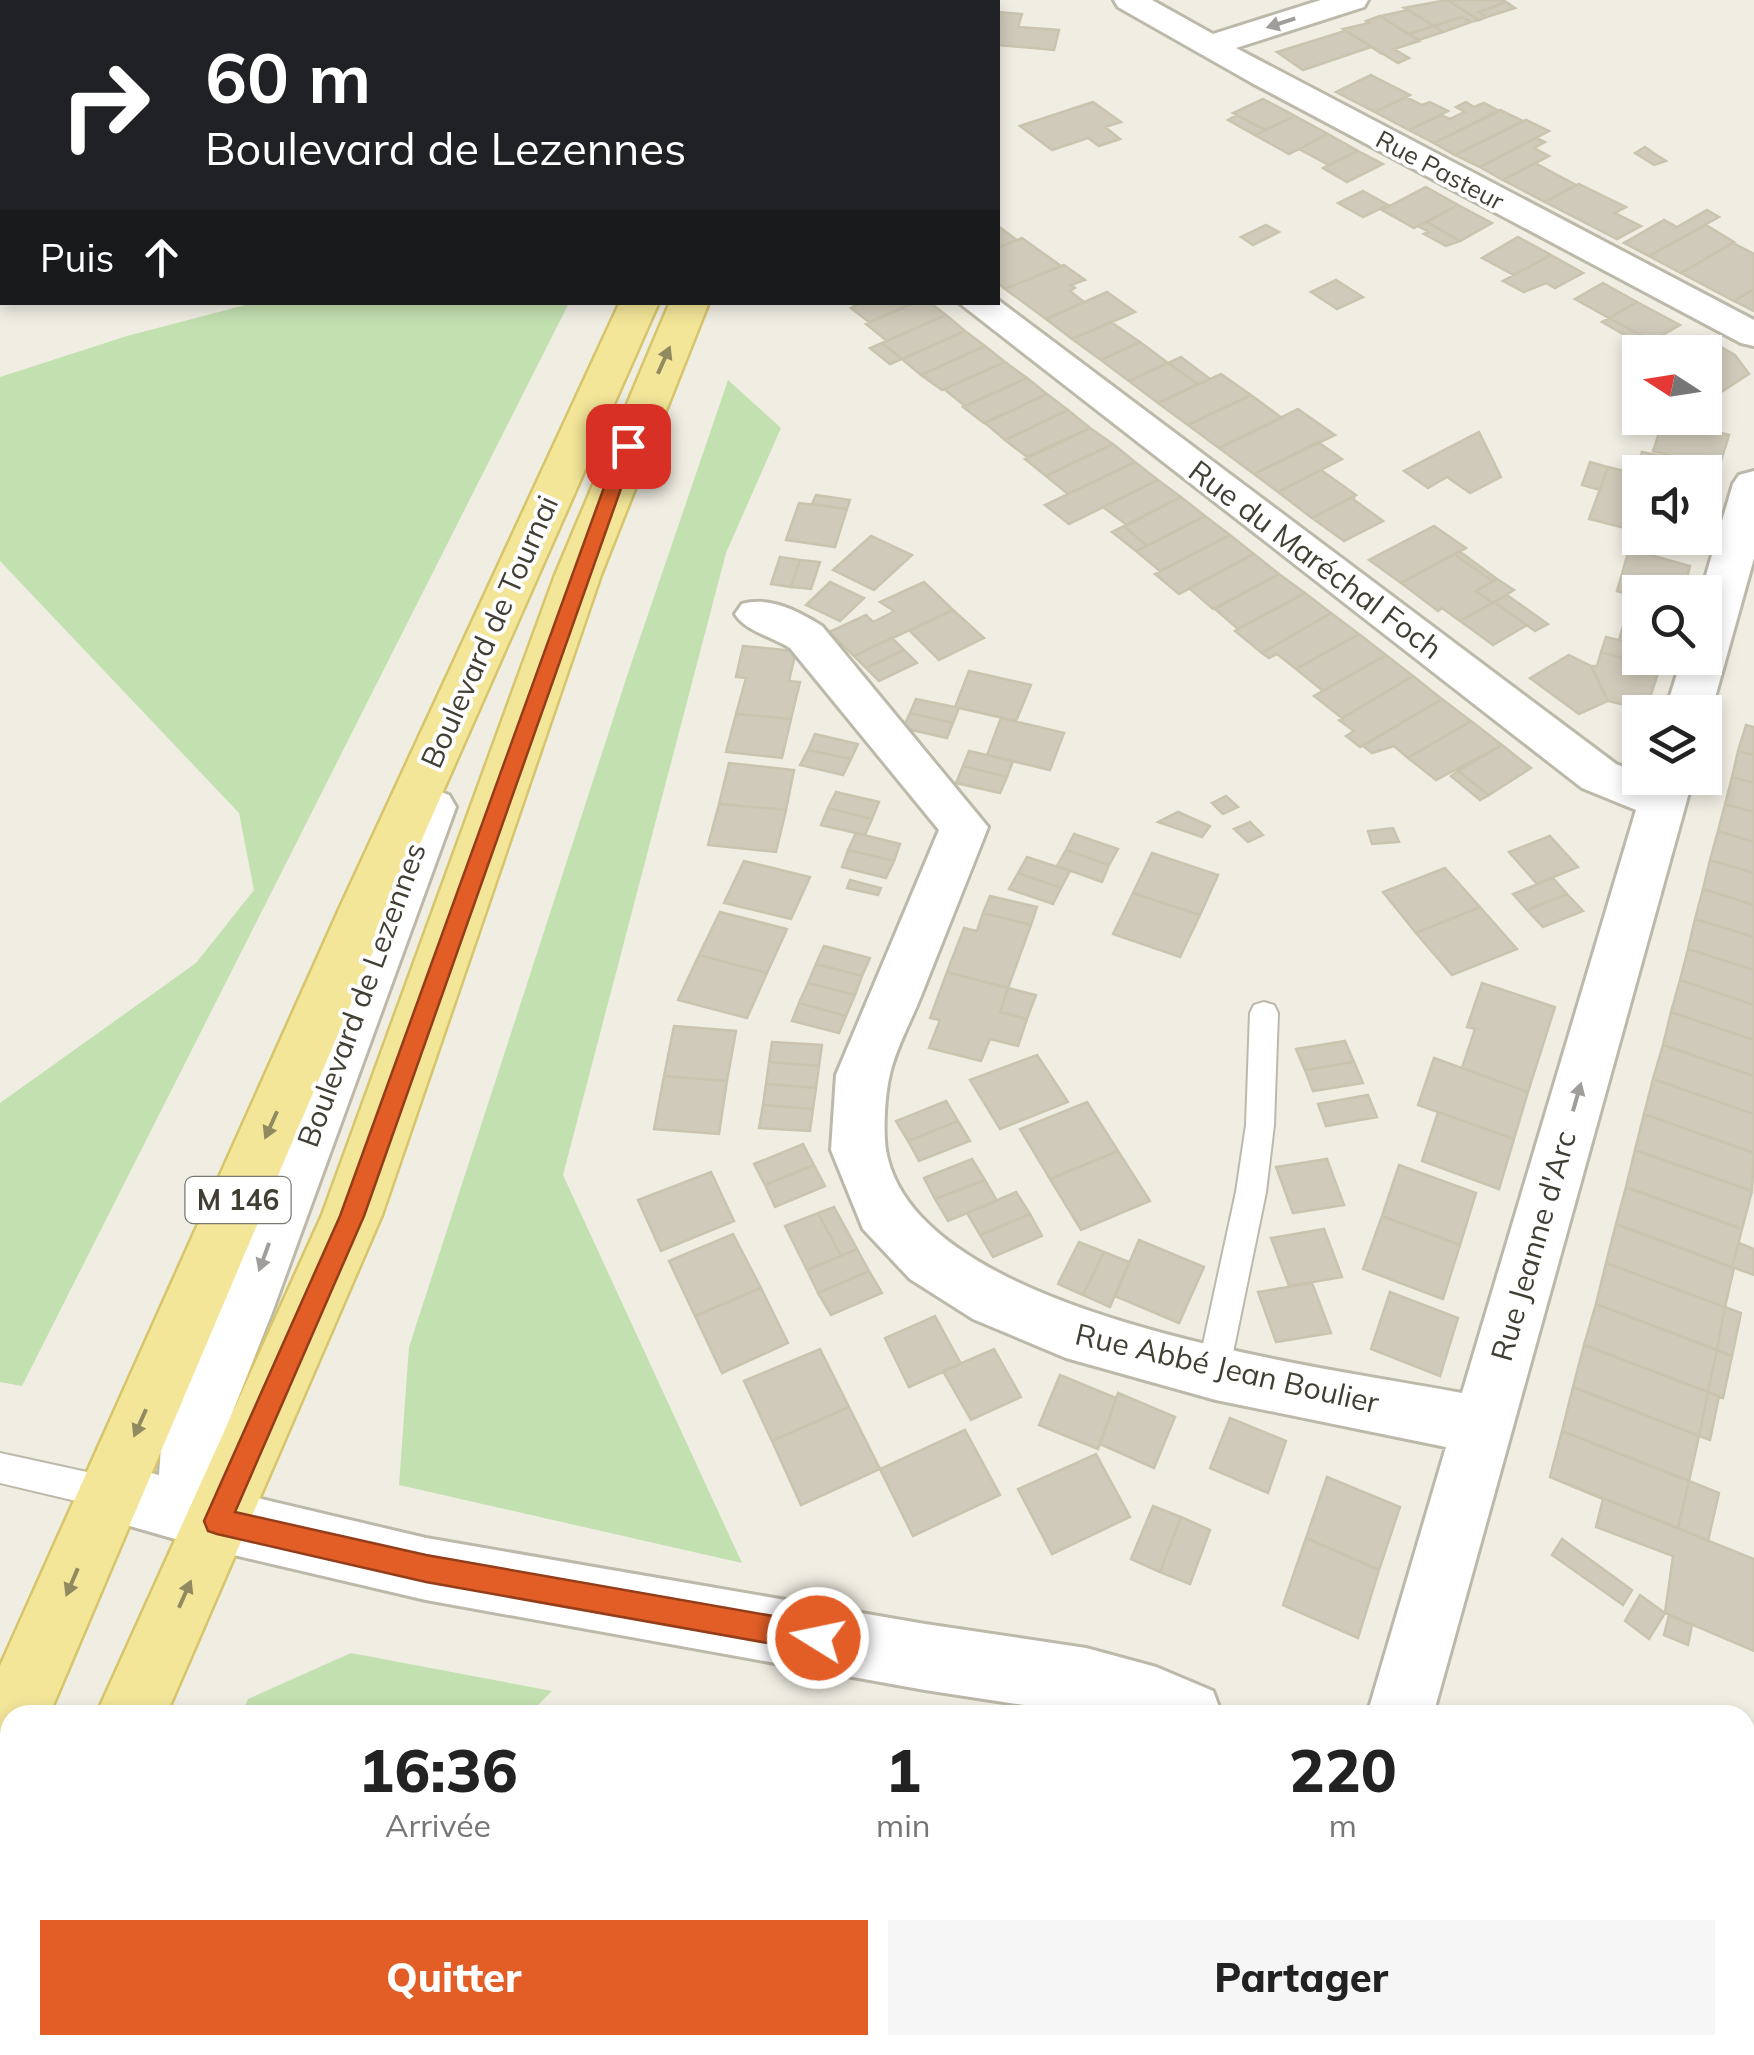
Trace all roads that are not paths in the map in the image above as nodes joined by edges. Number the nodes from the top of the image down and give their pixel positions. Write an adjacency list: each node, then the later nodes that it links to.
1 (1129, 0): 3 (street, Rue Pasteur)
2 (1352, 0): 3 (street, one-way to 3)
3 (1209, 46): 7 (street, Rue Pasteur)
4 (639, 305): 9 (main road, Boulevard de Tournai / M 146)
5 (689, 305): 20 (main road, Boulevard de Tournai, one-way to 5)
6 (980, 305): 12 (street, Rue du Maréchal Foch)
7 (1754, 335)
8 (1754, 484): 10 (street)
9 (515, 575): 14 (main road, Boulevard de Tournai / M 146); 20 (street, Boulevard de Lezennes, one-way to 20)
10 (1722, 594)
11 (757, 614): 16 (street, Rue Abbé Jean Boulier)
12 (1622, 781)
13 (1665, 795): 17 (street, Rue Jeanne d'Arc, one-way to 13)
14 (366, 907): 19 (main road, Boulevard de Lezennes / M 146, one-way to 19)
15 (1264, 1013): 16 (lane)
16 (1213, 1372): 17 (street, Rue Abbé Jean Boulier)
17 (1482, 1426): 24 (street, Rue Jeanne d'Arc)
18 (0, 1468): 19 (lane)
19 (110, 1492): 20 (street); 21 (main road, Boulevard de Lezennes / M 146, one-way to 21)
20 (217, 1521): 22 (main road, one-way to 20); 23 (street)
21 (18, 1705)
22 (135, 1705)
23 (1167, 1705)
24 (1403, 1705)

